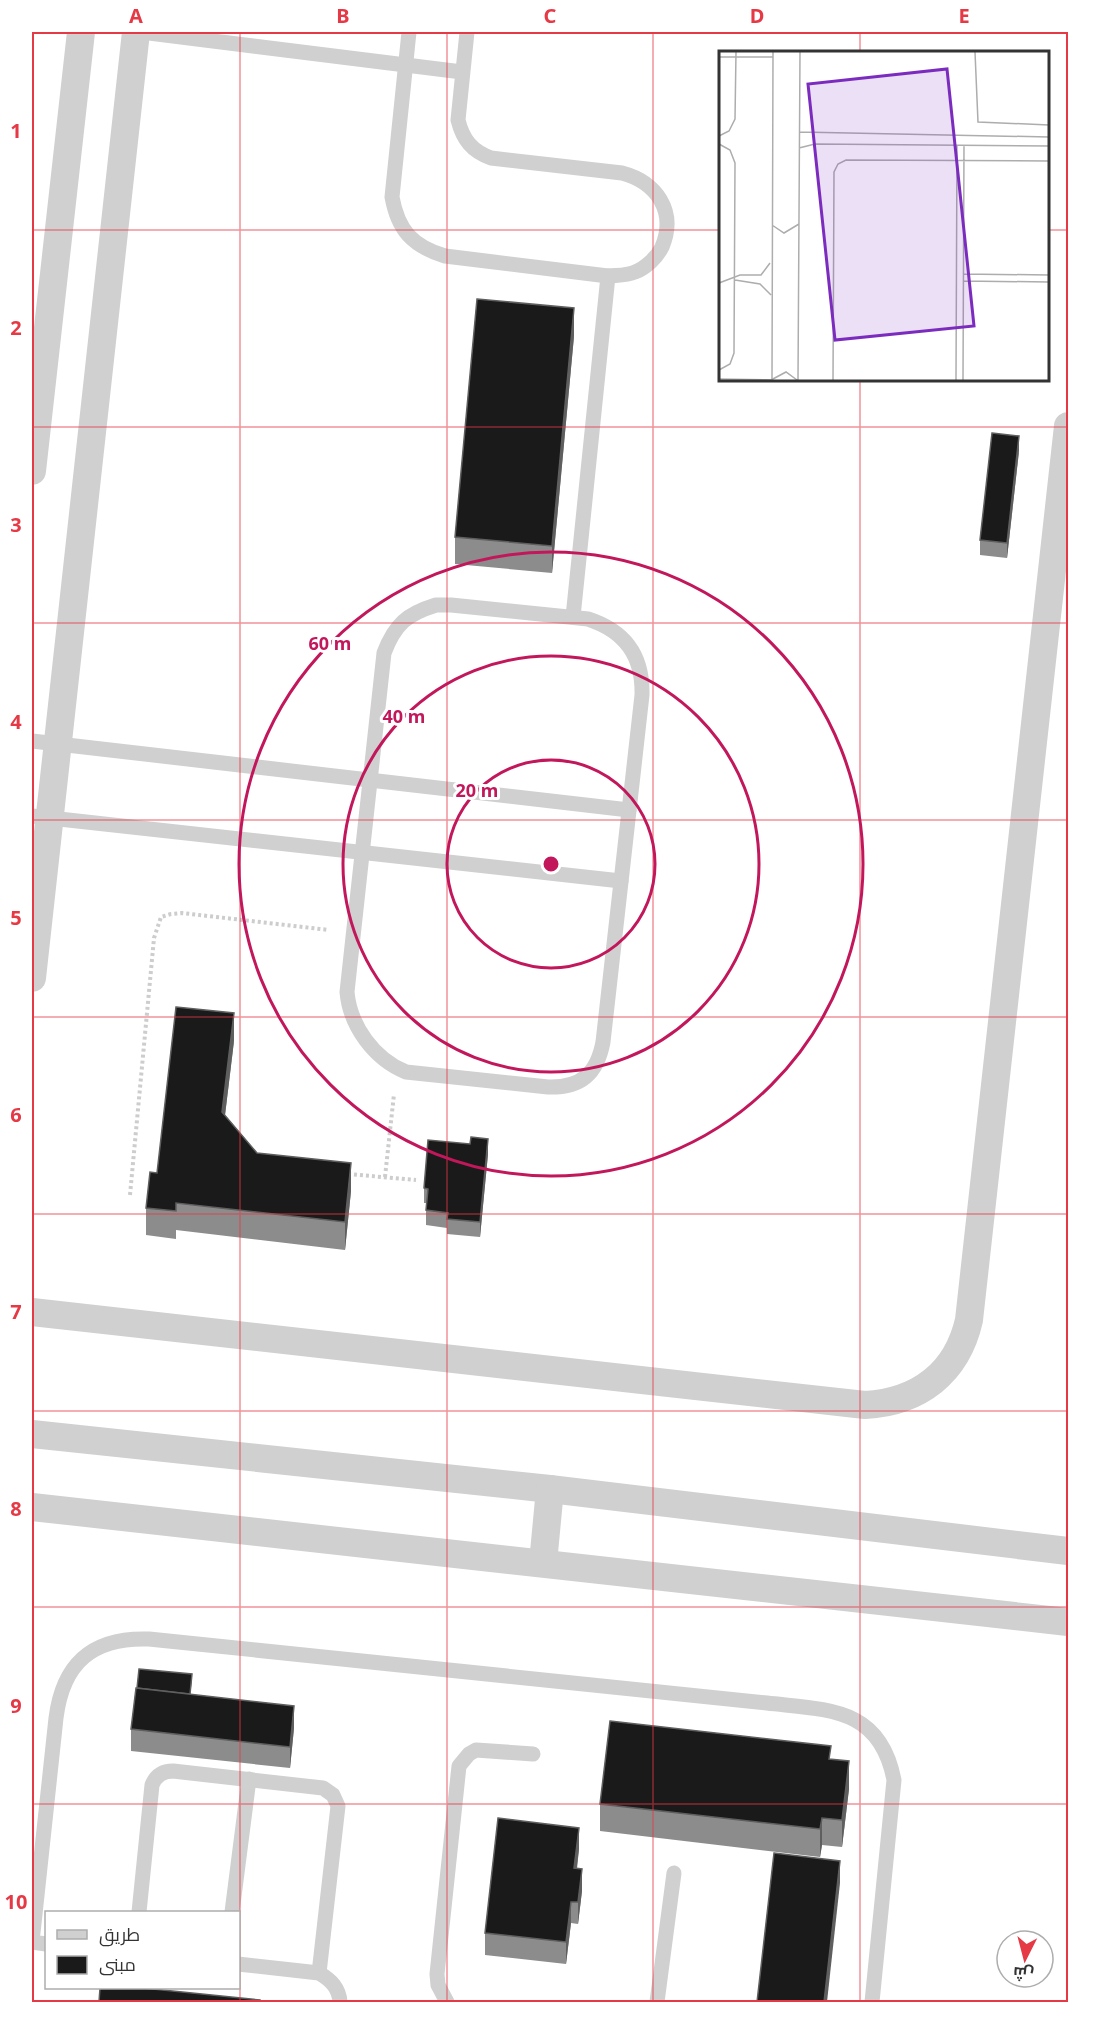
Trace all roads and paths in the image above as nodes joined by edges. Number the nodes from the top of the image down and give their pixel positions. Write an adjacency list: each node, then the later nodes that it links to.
1 (81, 32): 9 (street)
2 (136, 32): 14 (street)
3 (141, 32): 6 (lane)
4 (409, 32): 6 (lane)
5 (467, 32): 7 (lane)
6 (406, 64): 7 (lane); 8 (lane)
7 (462, 72): 8 (lane)
8 (608, 276): 13 (lane)
9 (38, 357): 10 (street)
10 (35, 413): 12 (street)
11 (1068, 426): 27 (street)
12 (32, 471)
13 (573, 617): 15 (lane); 16 (lane)
14 (44, 743): 15 (lane); 17 (street)
15 (369, 780): 16 (lane); 18 (lane)
16 (629, 810): 19 (lane)
17 (40, 817): 18 (lane); 21 (street)
18 (362, 852): 19 (lane); 20 (lane)
19 (621, 881): 22 (lane)
20 (353, 933): 22 (lane); 26 (path)
21 (32, 978)
22 (397, 1068): 24 (path)
23 (341, 1173): 24 (path)
24 (385, 1177): 25 (path)
25 (416, 1180)
26 (130, 1196)
27 (32, 1312)
28 (32, 1434): 29 (street)
29 (550, 1489): 31 (street); 32 (street)
30 (32, 1507): 32 (street)
31 (1068, 1551)
32 (543, 1563): 33 (street)
33 (1068, 1623)
34 (533, 1754): 43 (lane)
35 (249, 1779): 37 (lane); 38 (lane); 41 (lane)
36 (674, 1873): 44 (lane)
37 (139, 1911)
38 (232, 1911)
39 (45, 1944): 45 (lane)
40 (240, 1964): 41 (lane)
41 (319, 1974): 42 (lane)
42 (340, 2002)
43 (447, 2002)
44 (657, 2002)
45 (872, 2002)

